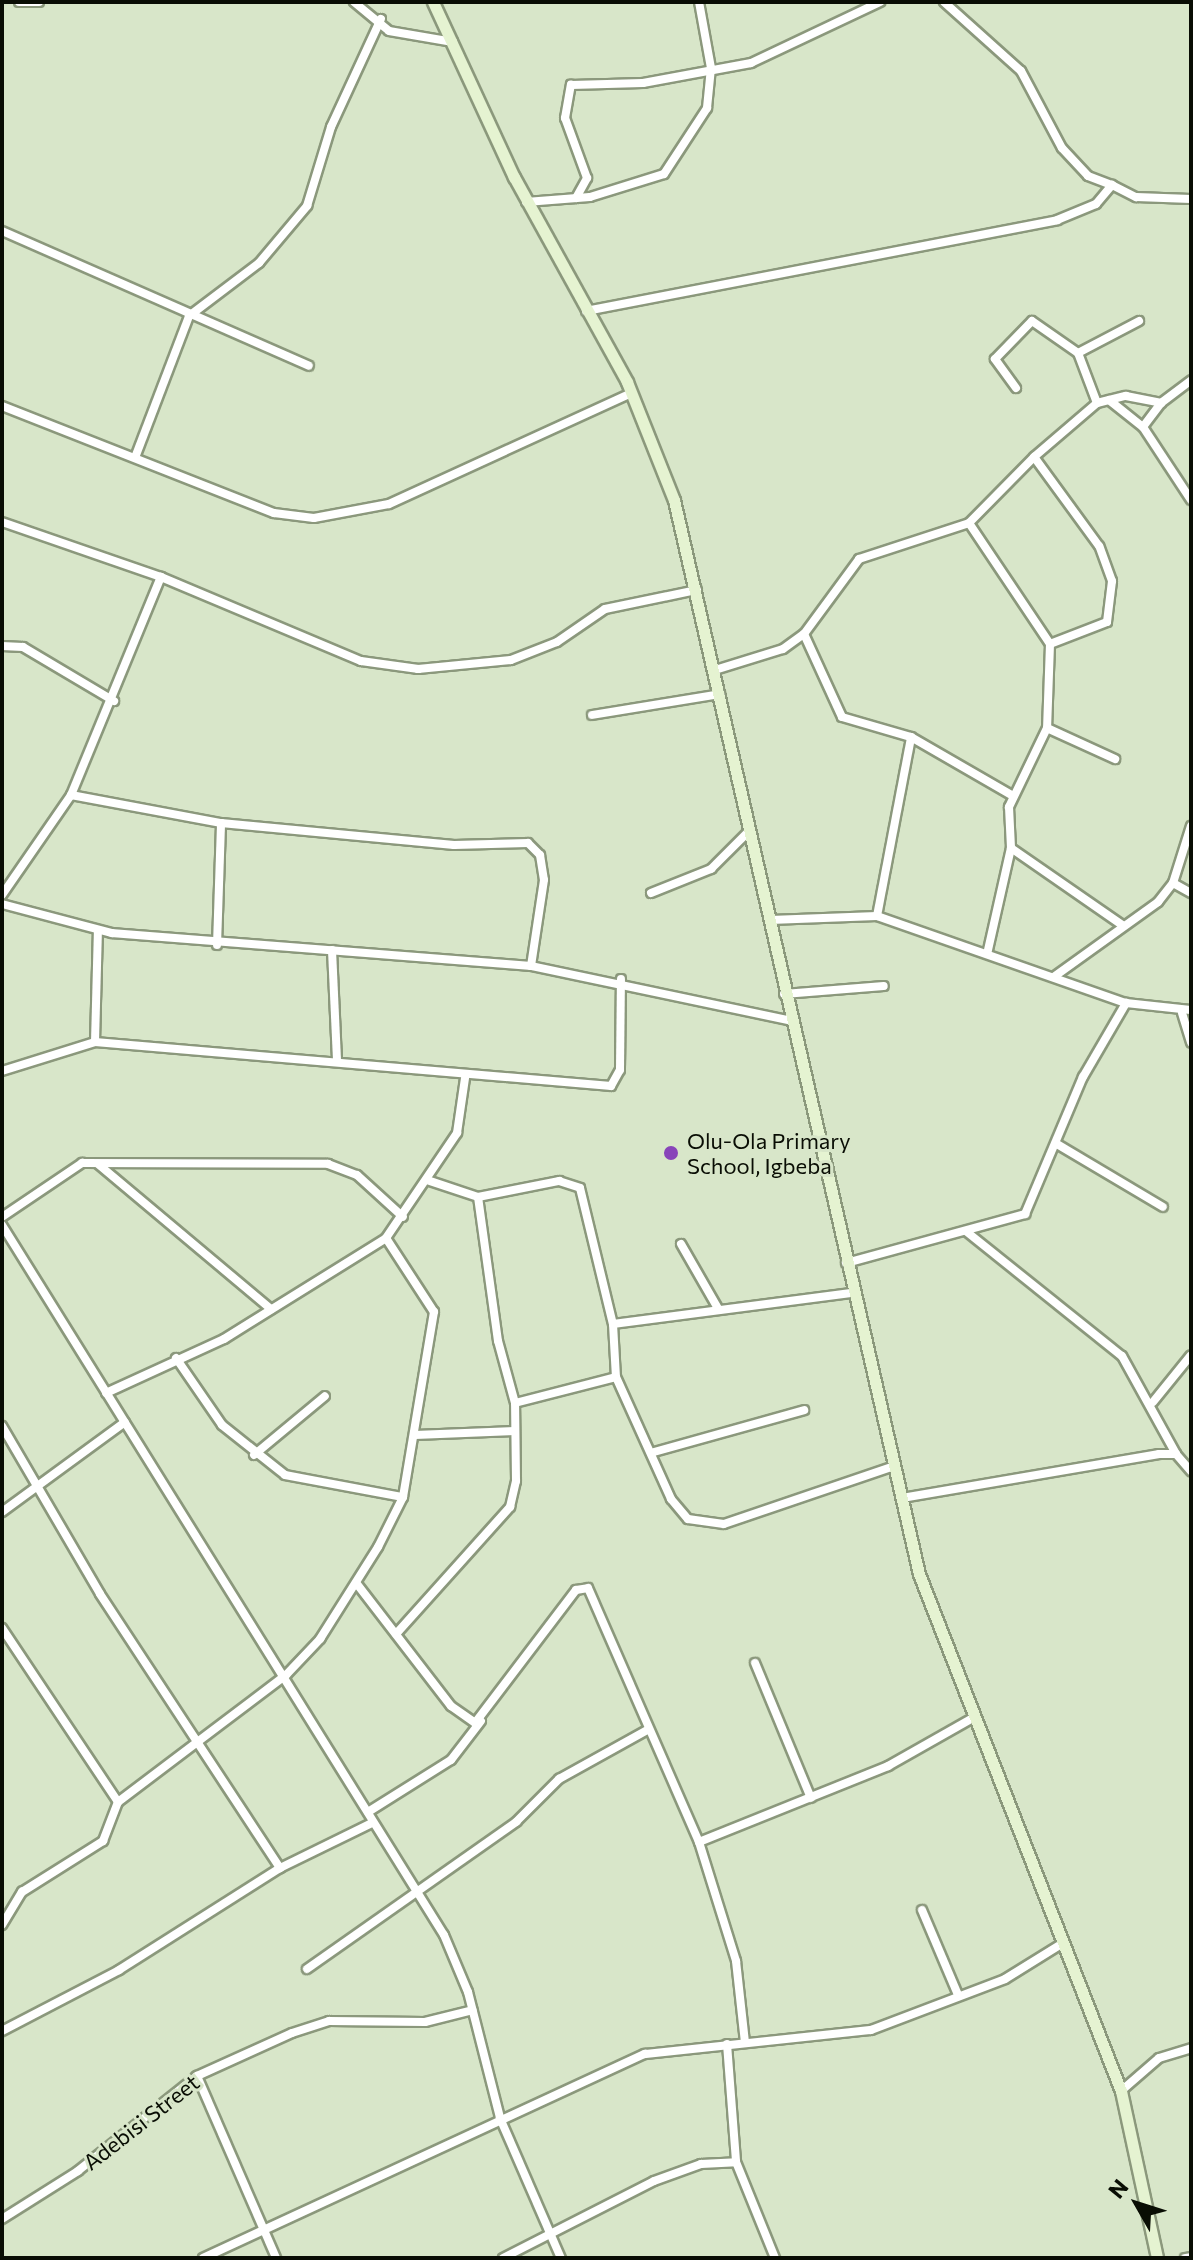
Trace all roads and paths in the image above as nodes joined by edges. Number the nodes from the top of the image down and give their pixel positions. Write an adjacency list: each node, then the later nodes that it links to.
1 (19, 2): 2 (street)
2 (39, 2)
3 (354, 2): 8 (street)
4 (433, 2): 9 (street)
5 (699, 2): 10 (street)
6 (880, 2): 10 (street)
7 (944, 2): 11 (street)
8 (381, 19): 9 (street); 17 (street)
9 (453, 42): 14 (street)
10 (711, 68): 12 (street); 12 (street)
11 (1112, 185): 13 (street); 16 (street)
12 (576, 198): 14 (street)
13 (1191, 199)
14 (526, 202): 16 (street)
15 (2, 231): 17 (street)
16 (586, 311): 23 (street)
17 (189, 316): 20 (street); 29 (street)
18 (1139, 321): 19 (street)
19 (1078, 353): 22 (street); 25 (street)
20 (309, 366)
21 (1191, 380): 26 (street)
22 (1016, 388)
23 (632, 393): 29 (street); 35 (street)
24 (1109, 400): 25 (street); 26 (street); 28 (street)
25 (1097, 403): 30 (street)
26 (1161, 403): 28 (street)
27 (2, 406): 29 (street)
28 (1143, 427): 31 (street)
29 (136, 455)
30 (1034, 457): 33 (street); 37 (street)
31 (1191, 500)
32 (2, 522): 34 (street)
33 (969, 523): 36 (street); 37 (street)
34 (161, 577): 35 (street); 41 (street)
35 (697, 590): 39 (street)
36 (804, 634): 39 (street); 44 (street)
37 (1050, 644): 43 (street)
38 (2, 646): 41 (street)
39 (715, 670): 40 (street)
40 (720, 694): 42 (street); 50 (street)
41 (114, 701): 46 (street)
42 (592, 715)
43 (1047, 728): 45 (street); 47 (street)
44 (911, 737): 47 (street); 57 (street)
45 (1115, 759)
46 (71, 795): 48 (street); 55 (street)
47 (1013, 796): 51 (street)
48 (221, 823): 61 (street); 64 (street)
49 (1191, 826): 52 (street)
50 (749, 831): 53 (street); 58 (street)
51 (1011, 848): 59 (street); 63 (street)
52 (1173, 883): 54 (street); 59 (street)
53 (651, 893)
54 (1191, 893)
55 (2, 895)
56 (2, 904): 60 (street)
57 (877, 916): 58 (street); 63 (street)
58 (770, 920): 68 (street)
59 (1122, 925): 65 (street)
60 (98, 930): 61 (street); 72 (street)
61 (217, 945): 62 (street)
62 (332, 950): 64 (street); 74 (street)
63 (988, 950): 65 (street)
64 (531, 966): 66 (street)
65 (1055, 976): 69 (street)
66 (621, 979): 71 (street); 76 (street)
67 (884, 986): 68 (street)
68 (784, 994): 71 (street)
69 (1126, 1003): 70 (street); 77 (street)
70 (1187, 1012): 73 (street)
71 (791, 1021): 89 (street)
72 (95, 1042): 74 (street); 75 (street)
73 (1191, 1043)
74 (337, 1060): 76 (street)
75 (2, 1071)
76 (465, 1078): 79 (street)
77 (1057, 1144): 81 (street); 85 (street)
78 (98, 1164): 82 (street); 83 (street); 91 (street)
79 (430, 1181): 80 (street); 83 (street)
80 (478, 1197): 93 (street); 100 (street)
81 (1163, 1207)
82 (2, 1217)
83 (403, 1217): 87 (street)
84 (2, 1225): 86 (street)
85 (967, 1232): 89 (street); 99 (street)
86 (5, 1237): 97 (street)
87 (386, 1238): 91 (street); 105 (street)
88 (681, 1244): 92 (street)
89 (846, 1263): 90 (street)
90 (851, 1293): 92 (street); 109 (street)
91 (271, 1309): 95 (street)
92 (719, 1310): 93 (street)
93 (613, 1324): 96 (street)
94 (1191, 1355): 99 (street)
95 (176, 1358): 97 (street); 108 (street)
96 (616, 1377): 100 (street); 106 (street)
97 (106, 1393): 102 (street)
98 (325, 1396): 108 (street)
99 (1153, 1402): 107 (street)
100 (515, 1403): 104 (street)
101 (804, 1410): 106 (street)
102 (125, 1422): 111 (street); 119 (street)
103 (2, 1426): 111 (street)
104 (515, 1431): 105 (street); 117 (street)
105 (415, 1435): 112 (street)
106 (654, 1452): 109 (street)
107 (1176, 1454): 110 (street); 113 (street)
108 (254, 1455): 112 (street)
109 (891, 1467): 113 (street)
110 (1191, 1471)
111 (36, 1485): 114 (street); 123 (street)
112 (403, 1497): 115 (street)
113 (902, 1498): 120 (street)
114 (2, 1512)
115 (357, 1584): 117 (street); 119 (street)
116 (2, 1628): 125 (street)
117 (396, 1634): 121 (street)
118 (755, 1663): 124 (street)
119 (286, 1675): 123 (street); 126 (street)
120 (973, 1718): 124 (street); 133 (street)
121 (482, 1719): 122 (street); 126 (street)
122 (647, 1730): 128 (street); 130 (street)
123 (202, 1744): 125 (street); 129 (street)
124 (811, 1798): 128 (street)
125 (118, 1802): 132 (street)
126 (368, 1812): 127 (street)
127 (372, 1823): 129 (street); 130 (street)
128 (699, 1842): 138 (street)
129 (280, 1868): 137 (street)
130 (413, 1889): 134 (street); 136 (street)
131 (922, 1910): 135 (street)
132 (2, 1925)
133 (1063, 1943): 135 (street); 142 (street)
134 (307, 1969)
135 (958, 1995): 138 (street)
136 (473, 2010): 141 (street, Adebisi Street); 143 (street)
137 (2, 2031)
138 (745, 2042): 139 (street)
139 (727, 2044): 143 (street); 144 (street)
140 (1191, 2048): 142 (street)
141 (197, 2076): 145 (street, Adebisi Street); 147 (street)
142 (1121, 2091): 154 (street)
143 (500, 2118): 146 (street); 147 (street)
144 (736, 2162): 146 (street); 148 (street)
145 (2, 2219)
146 (549, 2232): 152 (street); 153 (street)
147 (263, 2233): 150 (street); 151 (street)
148 (770, 2256)
149 (1191, 2257): 155 (street)
150 (203, 2258)
151 (276, 2258)
152 (503, 2258)
153 (561, 2258)
154 (1157, 2258)
155 (1185, 2258)

